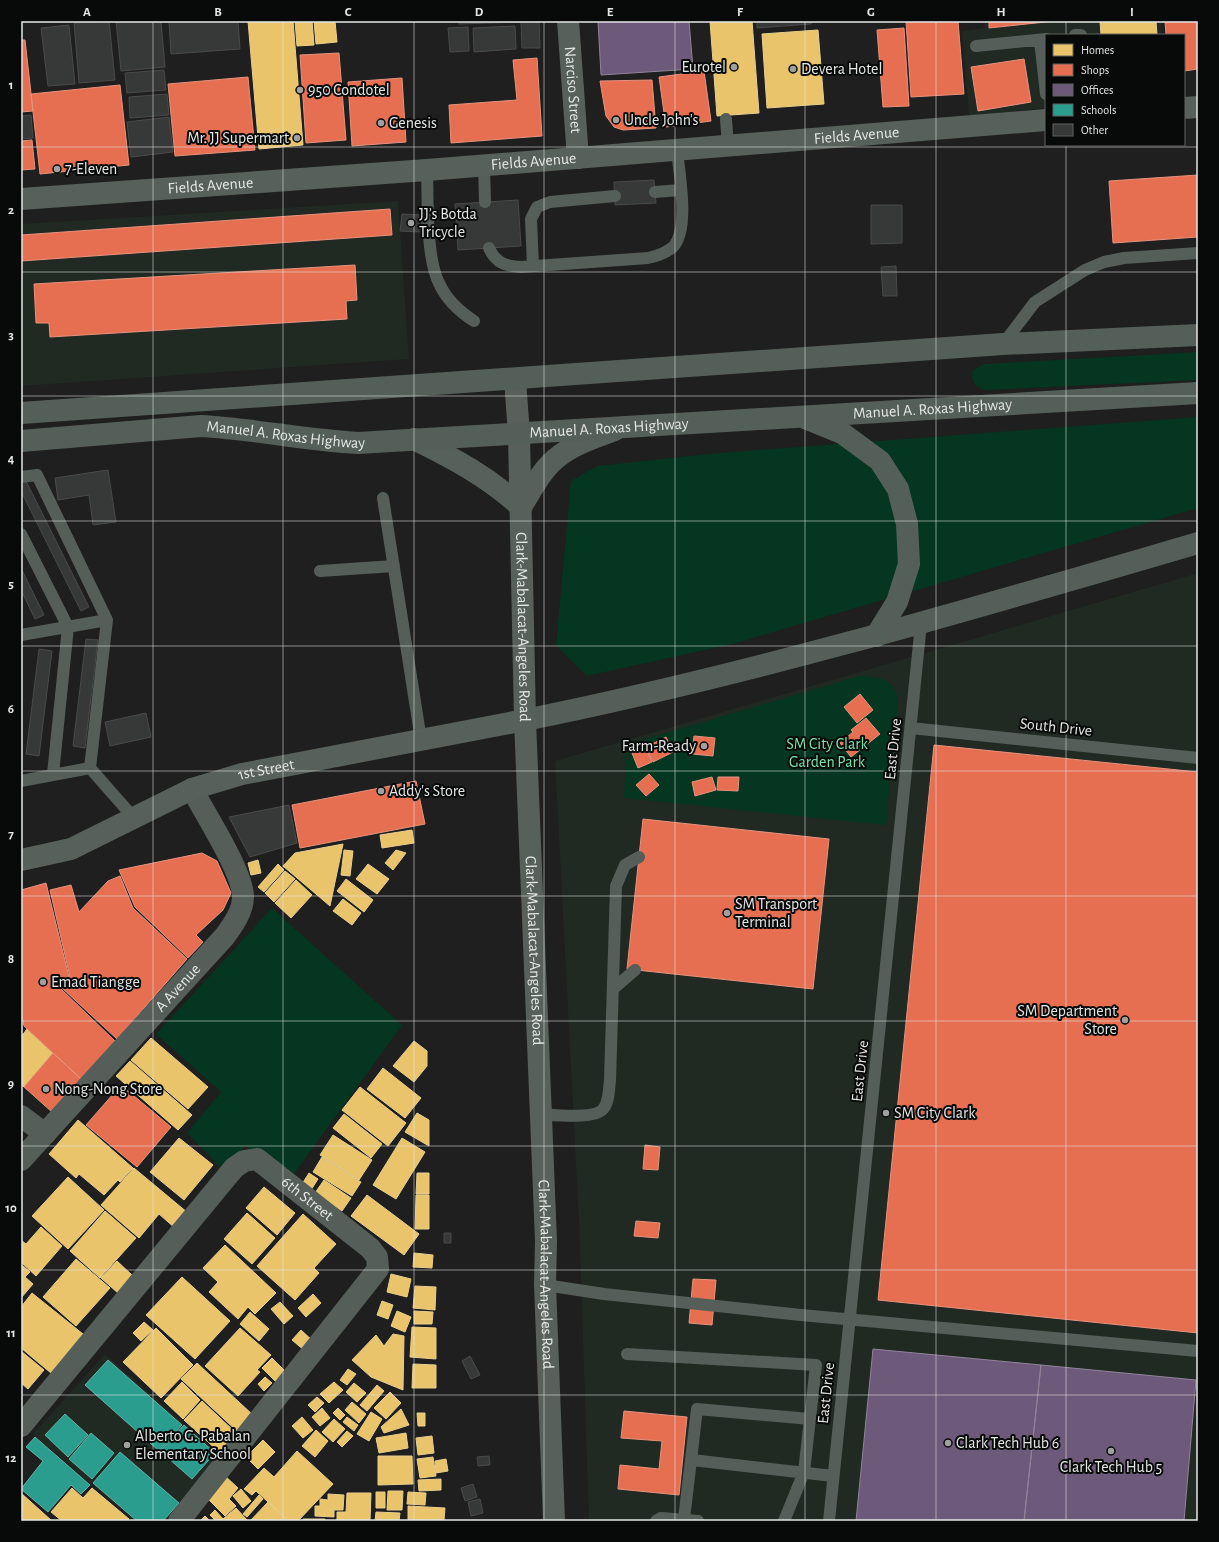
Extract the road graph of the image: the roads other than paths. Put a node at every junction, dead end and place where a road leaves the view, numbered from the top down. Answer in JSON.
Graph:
{"nodes":[{"id":1,"x":568,"y":21,"type":"edge"},
{"id":2,"x":1043,"y":40,"type":"edge"},
{"id":3,"x":976,"y":46,"type":"dead end"},
{"id":4,"x":1045,"y":76,"type":"edge"},
{"id":5,"x":1198,"y":107,"type":"edge"},
{"id":6,"x":1185,"y":108,"type":"edge"},
{"id":7,"x":726,"y":119,"type":"dead end"},
{"id":8,"x":1045,"y":120,"type":"edge"},
{"id":9,"x":728,"y":146,"type":"junction"},
{"id":10,"x":677,"y":150,"type":"junction"},
{"id":11,"x":578,"y":158,"type":"junction"},
{"id":12,"x":484,"y":165,"type":"junction"},
{"id":13,"x":427,"y":170,"type":"junction"},
{"id":14,"x":680,"y":190,"type":"junction"},
{"id":15,"x":655,"y":192,"type":"dead end"},
{"id":16,"x":614,"y":196,"type":"dead end"},
{"id":17,"x":21,"y":199,"type":"edge"},
{"id":18,"x":485,"y":202,"type":"dead end"},
{"id":19,"x":489,"y":248,"type":"dead end"},
{"id":20,"x":1198,"y":253,"type":"edge"},
{"id":21,"x":533,"y":266,"type":"junction"},
{"id":22,"x":474,"y":321,"type":"dead end"},
{"id":23,"x":1198,"y":335,"type":"edge"},
{"id":24,"x":1003,"y":344,"type":"junction"},
{"id":25,"x":515,"y":379,"type":"junction"},
{"id":26,"x":1198,"y":393,"type":"edge"},
{"id":27,"x":21,"y":413,"type":"edge"},
{"id":28,"x":800,"y":416,"type":"junction"},
{"id":29,"x":625,"y":426,"type":"junction"},
{"id":30,"x":519,"y":434,"type":"junction"},
{"id":31,"x":414,"y":439,"type":"junction"},
{"id":32,"x":21,"y":441,"type":"edge"},
{"id":33,"x":21,"y":477,"type":"edge"},
{"id":34,"x":383,"y":498,"type":"dead end"},
{"id":35,"x":521,"y":508,"type":"junction"},
{"id":36,"x":21,"y":534,"type":"edge"},
{"id":37,"x":1198,"y":543,"type":"edge"},
{"id":38,"x":394,"y":566,"type":"junction"},
{"id":39,"x":320,"y":571,"type":"dead end"},
{"id":40,"x":107,"y":620,"type":"junction"},
{"id":41,"x":920,"y":624,"type":"junction"},
{"id":42,"x":68,"y":627,"type":"junction"},
{"id":43,"x":21,"y":635,"type":"edge"},
{"id":44,"x":876,"y":636,"type":"junction"},
{"id":45,"x":525,"y":720,"type":"junction"},
{"id":46,"x":911,"y":728,"type":"junction"},
{"id":47,"x":421,"y":740,"type":"junction"},
{"id":48,"x":1198,"y":758,"type":"edge"},
{"id":49,"x":90,"y":768,"type":"junction"},
{"id":50,"x":53,"y":774,"type":"junction"},
{"id":51,"x":21,"y":782,"type":"edge"},
{"id":52,"x":192,"y":790,"type":"junction"},
{"id":53,"x":134,"y":818,"type":"junction"},
{"id":54,"x":639,"y":857,"type":"dead end"},
{"id":55,"x":21,"y":860,"type":"edge"},
{"id":56,"x":635,"y":970,"type":"dead end"},
{"id":57,"x":612,"y":989,"type":"junction"},
{"id":58,"x":540,"y":1114,"type":"junction"},
{"id":59,"x":21,"y":1116,"type":"edge"},
{"id":60,"x":45,"y":1134,"type":"junction"},
{"id":61,"x":21,"y":1160,"type":"edge"},
{"id":62,"x":545,"y":1285,"type":"junction"},
{"id":63,"x":850,"y":1319,"type":"junction"},
{"id":64,"x":1198,"y":1351,"type":"edge"},
{"id":65,"x":627,"y":1354,"type":"dead end"},
{"id":66,"x":810,"y":1419,"type":"junction"},
{"id":67,"x":21,"y":1426,"type":"edge"},
{"id":68,"x":692,"y":1460,"type":"junction"},
{"id":69,"x":804,"y":1472,"type":"junction"},
{"id":70,"x":833,"y":1476,"type":"junction"},
{"id":71,"x":684,"y":1519,"type":"junction"},
{"id":72,"x":179,"y":1521,"type":"edge"},
{"id":73,"x":554,"y":1521,"type":"edge"},
{"id":74,"x":656,"y":1521,"type":"edge"},
{"id":75,"x":698,"y":1521,"type":"edge"},
{"id":76,"x":784,"y":1521,"type":"edge"},
{"id":77,"x":829,"y":1521,"type":"edge"}],
"edges":[{"from":1,"to":11,"type":"main road","name":"Narciso Street"},
{"from":2,"to":3,"type":"lane"},
{"from":2,"to":4,"type":"lane"},
{"from":5,"to":6,"type":"main road"},
{"from":7,"to":9,"type":"lane"},
{"from":8,"to":9,"type":"main road","name":"Fields Avenue"},
{"from":9,"to":10,"type":"main road","name":"Fields Avenue"},
{"from":10,"to":11,"type":"main road","name":"Fields Avenue"},
{"from":10,"to":14,"type":"lane"},
{"from":11,"to":12,"type":"main road","name":"Fields Avenue"},
{"from":12,"to":13,"type":"main road","name":"Fields Avenue"},
{"from":12,"to":18,"type":"lane"},
{"from":13,"to":17,"type":"main road","name":"Fields Avenue"},
{"from":13,"to":22,"type":"lane"},
{"from":14,"to":15,"type":"lane"},
{"from":14,"to":21,"type":"lane"},
{"from":16,"to":21,"type":"lane"},
{"from":19,"to":21,"type":"lane"},
{"from":20,"to":24,"type":"lane"},
{"from":23,"to":24,"type":"main road","name":"Manuel A. Roxas Highway"},
{"from":24,"to":25,"type":"main road","name":"Manuel A. Roxas Highway"},
{"from":25,"to":27,"type":"main road","name":"Manuel A. Roxas Highway"},
{"from":25,"to":30,"type":"main road","name":"Clark-Mabalacat-Angeles Road"},
{"from":26,"to":28,"type":"main road","name":"Manuel A. Roxas Highway"},
{"from":28,"to":29,"type":"main road","name":"Manuel A. Roxas Highway"},
{"from":28,"to":44,"type":"main road"},
{"from":29,"to":30,"type":"main road","name":"Manuel A. Roxas Highway"},
{"from":29,"to":35,"type":"main road"},
{"from":30,"to":31,"type":"main road","name":"Manuel A. Roxas Highway"},
{"from":30,"to":35,"type":"main road","name":"Clark-Mabalacat-Angeles Road"},
{"from":31,"to":32,"type":"main road","name":"Manuel A. Roxas Highway"},
{"from":31,"to":35,"type":"main road"},
{"from":33,"to":40,"type":"lane"},
{"from":34,"to":38,"type":"lane"},
{"from":35,"to":45,"type":"main road","name":"Clark-Mabalacat-Angeles Road"},
{"from":36,"to":42,"type":"lane"},
{"from":37,"to":41,"type":"street"},
{"from":38,"to":39,"type":"lane"},
{"from":38,"to":47,"type":"lane"},
{"from":40,"to":42,"type":"lane"},
{"from":40,"to":49,"type":"lane"},
{"from":41,"to":44,"type":"street"},
{"from":41,"to":46,"type":"lane","name":"East Drive"},
{"from":42,"to":43,"type":"lane"},
{"from":42,"to":50,"type":"lane"},
{"from":44,"to":45,"type":"street"},
{"from":45,"to":47,"type":"main road","name":"1st Street"},
{"from":45,"to":58,"type":"main road","name":"Clark-Mabalacat-Angeles Road"},
{"from":46,"to":48,"type":"lane","name":"South Drive"},
{"from":46,"to":63,"type":"lane","name":"East Drive"},
{"from":47,"to":52,"type":"main road","name":"1st Street"},
{"from":49,"to":50,"type":"lane"},
{"from":49,"to":53,"type":"lane"},
{"from":50,"to":51,"type":"lane"},
{"from":52,"to":53,"type":"main road","name":"1st Street"},
{"from":52,"to":60,"type":"street","name":"A Avenue"},
{"from":53,"to":55,"type":"main road","name":"1st Street"},
{"from":54,"to":57,"type":"lane"},
{"from":56,"to":57,"type":"lane"},
{"from":57,"to":58,"type":"lane"},
{"from":58,"to":62,"type":"main road","name":"Clark-Mabalacat-Angeles Road"},
{"from":59,"to":60,"type":"street"},
{"from":60,"to":61,"type":"street","name":"A Avenue"},
{"from":62,"to":63,"type":"lane"},
{"from":62,"to":73,"type":"main road","name":"Clark-Mabalacat-Angeles Road"},
{"from":63,"to":64,"type":"lane"},
{"from":63,"to":70,"type":"lane","name":"East Drive"},
{"from":65,"to":66,"type":"lane"},
{"from":66,"to":68,"type":"lane"},
{"from":66,"to":69,"type":"lane"},
{"from":67,"to":72,"type":"street","name":"6th Street"},
{"from":68,"to":69,"type":"lane"},
{"from":68,"to":71,"type":"lane"},
{"from":69,"to":70,"type":"lane"},
{"from":69,"to":76,"type":"lane"},
{"from":70,"to":77,"type":"lane","name":"East Drive"},
{"from":71,"to":74,"type":"lane"},
{"from":71,"to":75,"type":"lane"}]}
